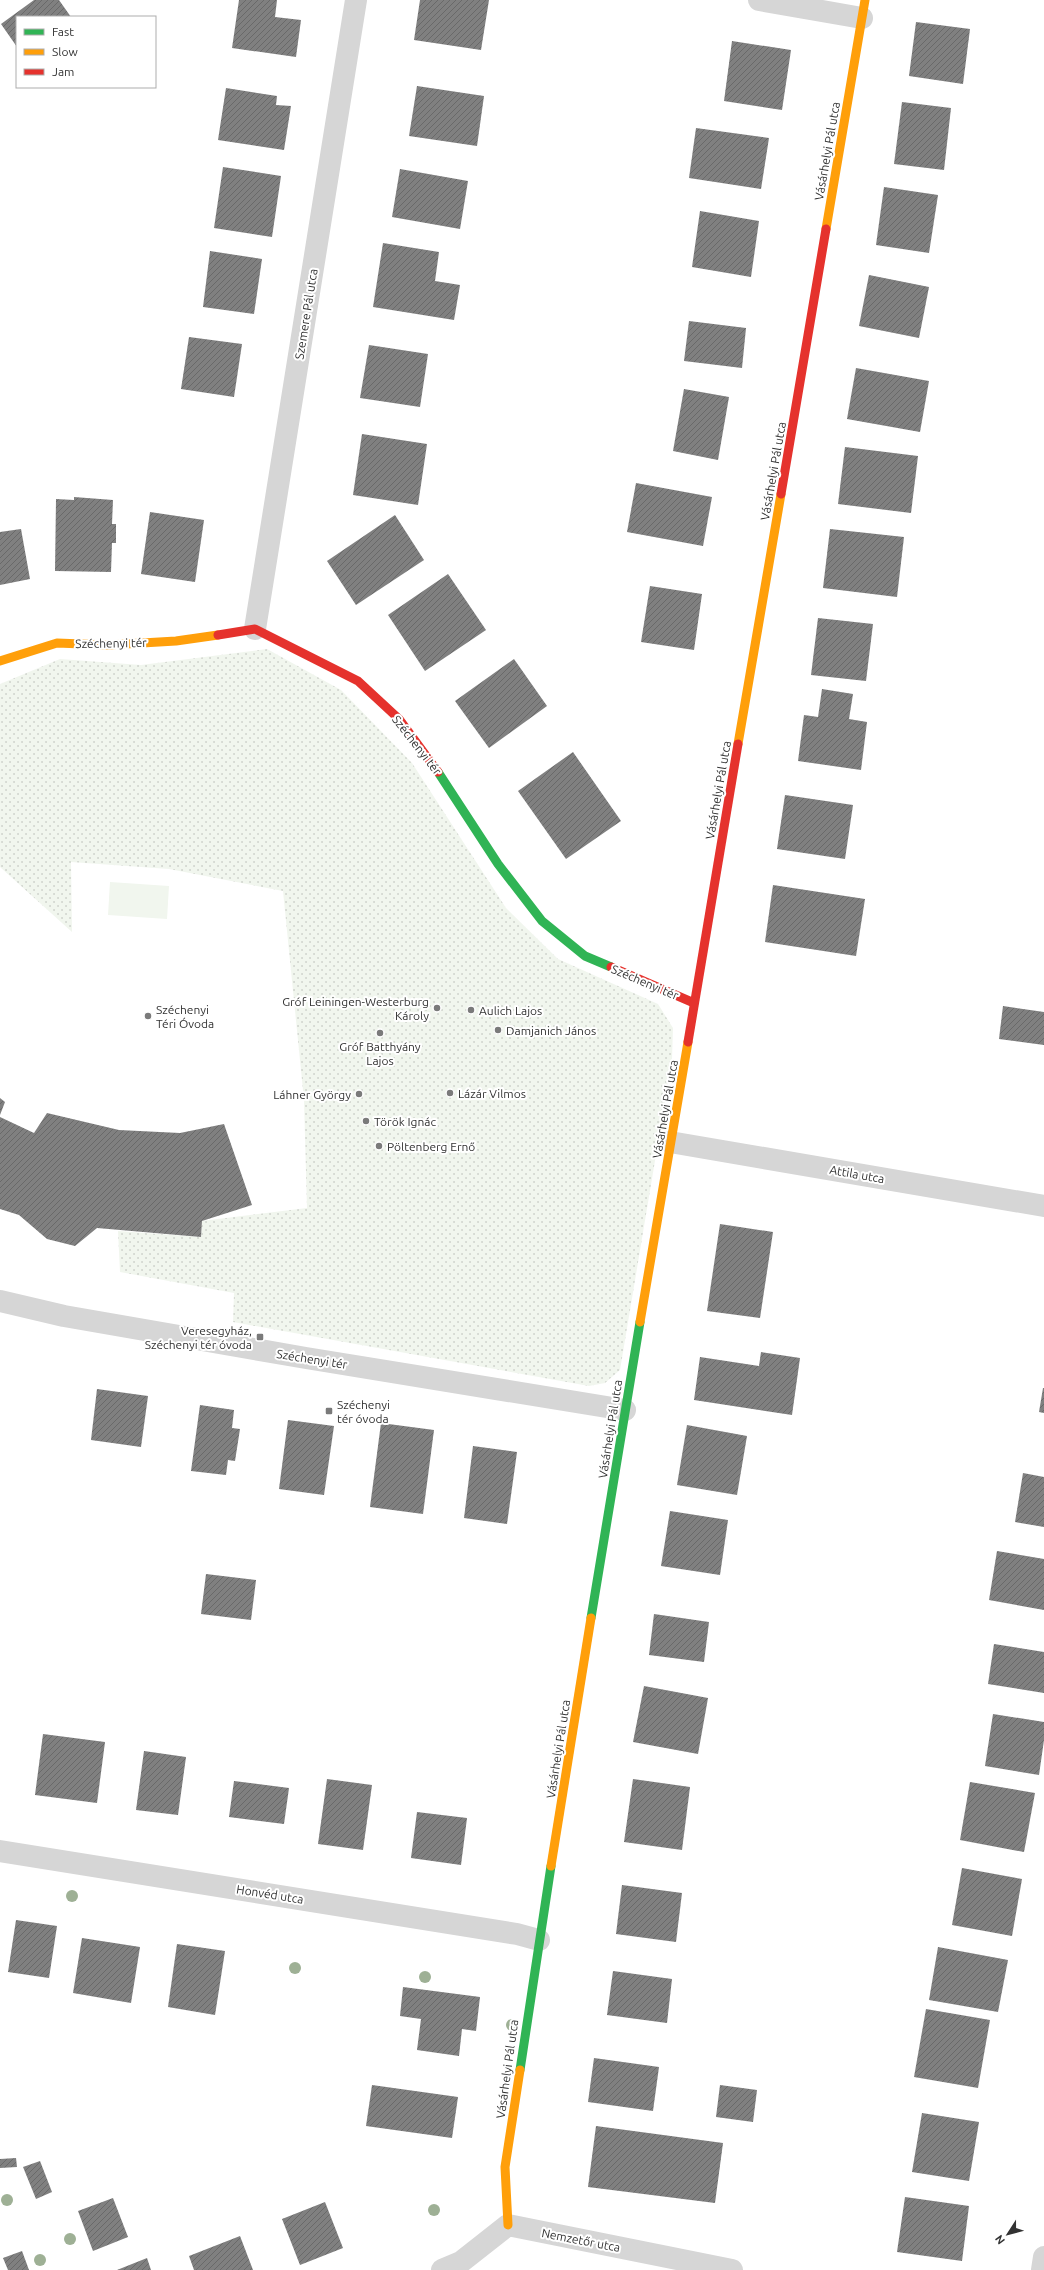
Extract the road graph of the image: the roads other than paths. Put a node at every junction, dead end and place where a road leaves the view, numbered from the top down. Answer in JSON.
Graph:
{"nodes":[{"id":1,"x":356,"y":0,"type":"edge"},
{"id":2,"x":759,"y":0,"type":"edge"},
{"id":3,"x":864,"y":9,"type":"edge"},
{"id":4,"x":255,"y":629,"type":"junction"},
{"id":5,"x":0,"y":661,"type":"edge"},
{"id":6,"x":694,"y":1003,"type":"junction"},
{"id":7,"x":670,"y":1142,"type":"junction"},
{"id":8,"x":1044,"y":1206,"type":"edge"},
{"id":9,"x":0,"y":1301,"type":"edge"},
{"id":10,"x":626,"y":1410,"type":"junction"},
{"id":11,"x":0,"y":1851,"type":"edge"},
{"id":12,"x":539,"y":1940,"type":"junction"},
{"id":13,"x":508,"y":2225,"type":"junction"},
{"id":14,"x":1044,"y":2257,"type":"edge"},
{"id":15,"x":442,"y":2270,"type":"edge"},
{"id":16,"x":732,"y":2270,"type":"edge"},
{"id":17,"x":1042,"y":2270,"type":"edge"}],
"edges":[{"from":1,"to":4,"type":"street","name":"Szemere Pál utca"},
{"from":2,"to":3,"type":"street"},
{"from":3,"to":6,"type":"street","name":"Vásárhelyi Pál utca"},
{"from":4,"to":5,"type":"street","name":"Széchenyi tér"},
{"from":4,"to":6,"type":"street","name":"Széchenyi tér"},
{"from":6,"to":7,"type":"street","name":"Vásárhelyi Pál utca"},
{"from":7,"to":8,"type":"street","name":"Attila utca"},
{"from":7,"to":10,"type":"street","name":"Vásárhelyi Pál utca"},
{"from":9,"to":10,"type":"street","name":"Széchenyi tér"},
{"from":10,"to":12,"type":"street","name":"Vásárhelyi Pál utca"},
{"from":11,"to":12,"type":"street","name":"Honvéd utca"},
{"from":12,"to":13,"type":"street","name":"Vásárhelyi Pál utca"},
{"from":13,"to":15,"type":"street"},
{"from":13,"to":16,"type":"street","name":"Nemzetőr utca"},
{"from":14,"to":17,"type":"street"}]}
